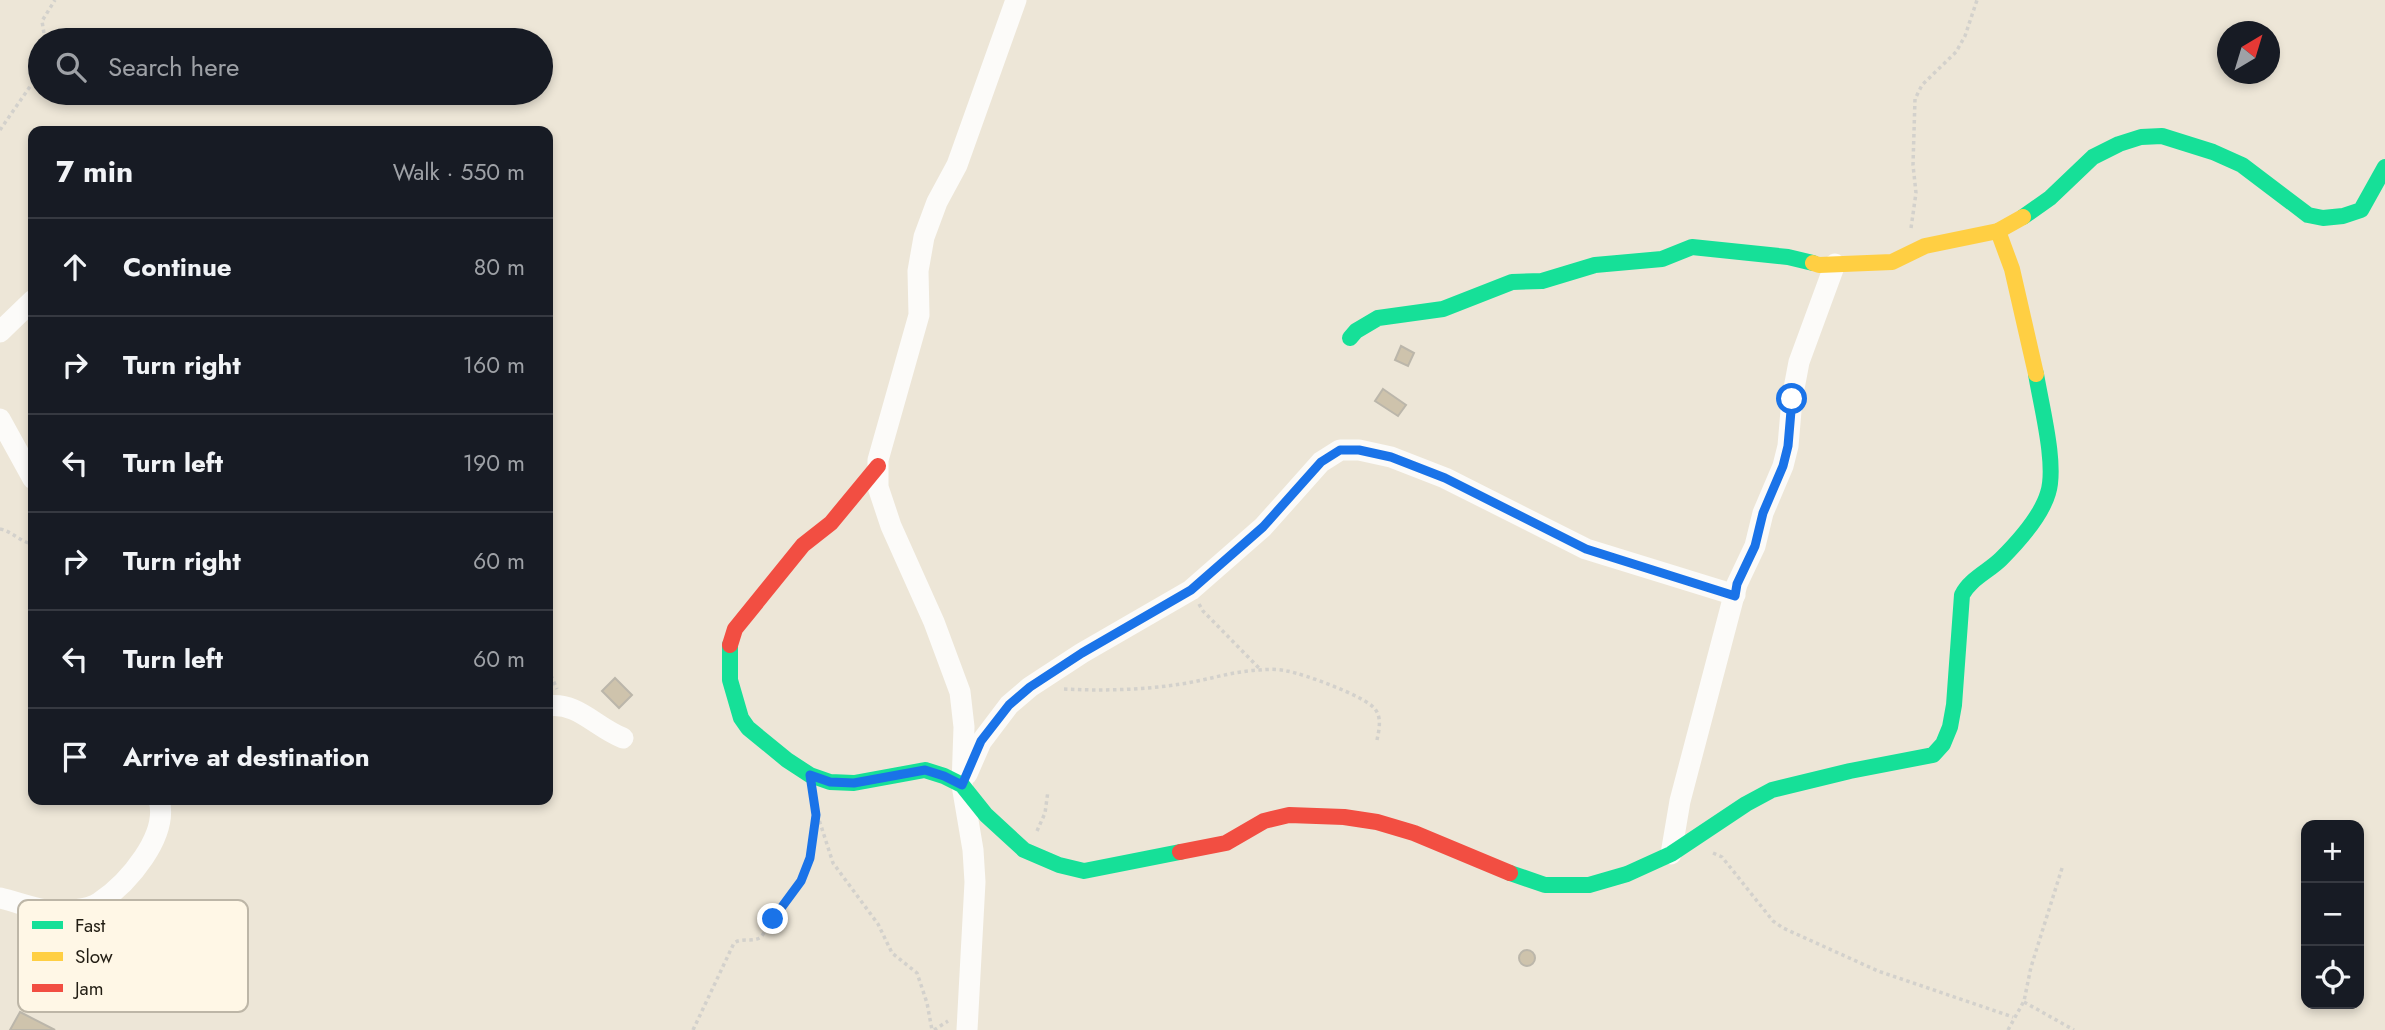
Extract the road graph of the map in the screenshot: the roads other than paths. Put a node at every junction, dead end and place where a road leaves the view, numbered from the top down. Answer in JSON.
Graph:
{"nodes":[{"id":1,"x":1016,"y":0,"type":"edge"},
{"id":2,"x":2385,"y":167,"type":"edge"},
{"id":3,"x":1998,"y":231,"type":"junction"},
{"id":4,"x":1835,"y":264,"type":"junction"},
{"id":5,"x":28,"y":305,"type":"edge"},
{"id":6,"x":0,"y":332,"type":"edge"},
{"id":7,"x":1350,"y":338,"type":"dead end"},
{"id":8,"x":0,"y":419,"type":"edge"},
{"id":9,"x":878,"y":466,"type":"junction"},
{"id":10,"x":28,"y":471,"type":"edge"},
{"id":11,"x":1735,"y":596,"type":"junction"},
{"id":12,"x":553,"y":705,"type":"edge"},
{"id":13,"x":623,"y":738,"type":"dead end"},
{"id":14,"x":962,"y":785,"type":"junction"},
{"id":15,"x":164,"y":805,"type":"edge"},
{"id":16,"x":1671,"y":854,"type":"junction"},
{"id":17,"x":0,"y":898,"type":"edge"},
{"id":18,"x":102,"y":900,"type":"edge"},
{"id":19,"x":18,"y":903,"type":"edge"},
{"id":20,"x":967,"y":1030,"type":"edge"}],
"edges":[{"from":1,"to":9,"type":"street"},
{"from":2,"to":3,"type":"street"},
{"from":3,"to":4,"type":"street"},
{"from":3,"to":16,"type":"street"},
{"from":4,"to":7,"type":"street"},
{"from":4,"to":11,"type":"street"},
{"from":5,"to":6,"type":"street"},
{"from":8,"to":10,"type":"street"},
{"from":9,"to":14,"type":"street"},
{"from":9,"to":14,"type":"street"},
{"from":11,"to":14,"type":"street"},
{"from":11,"to":16,"type":"street"},
{"from":12,"to":13,"type":"street"},
{"from":14,"to":16,"type":"street"},
{"from":14,"to":20,"type":"street"},
{"from":15,"to":18,"type":"street"},
{"from":17,"to":19,"type":"street"}]}
